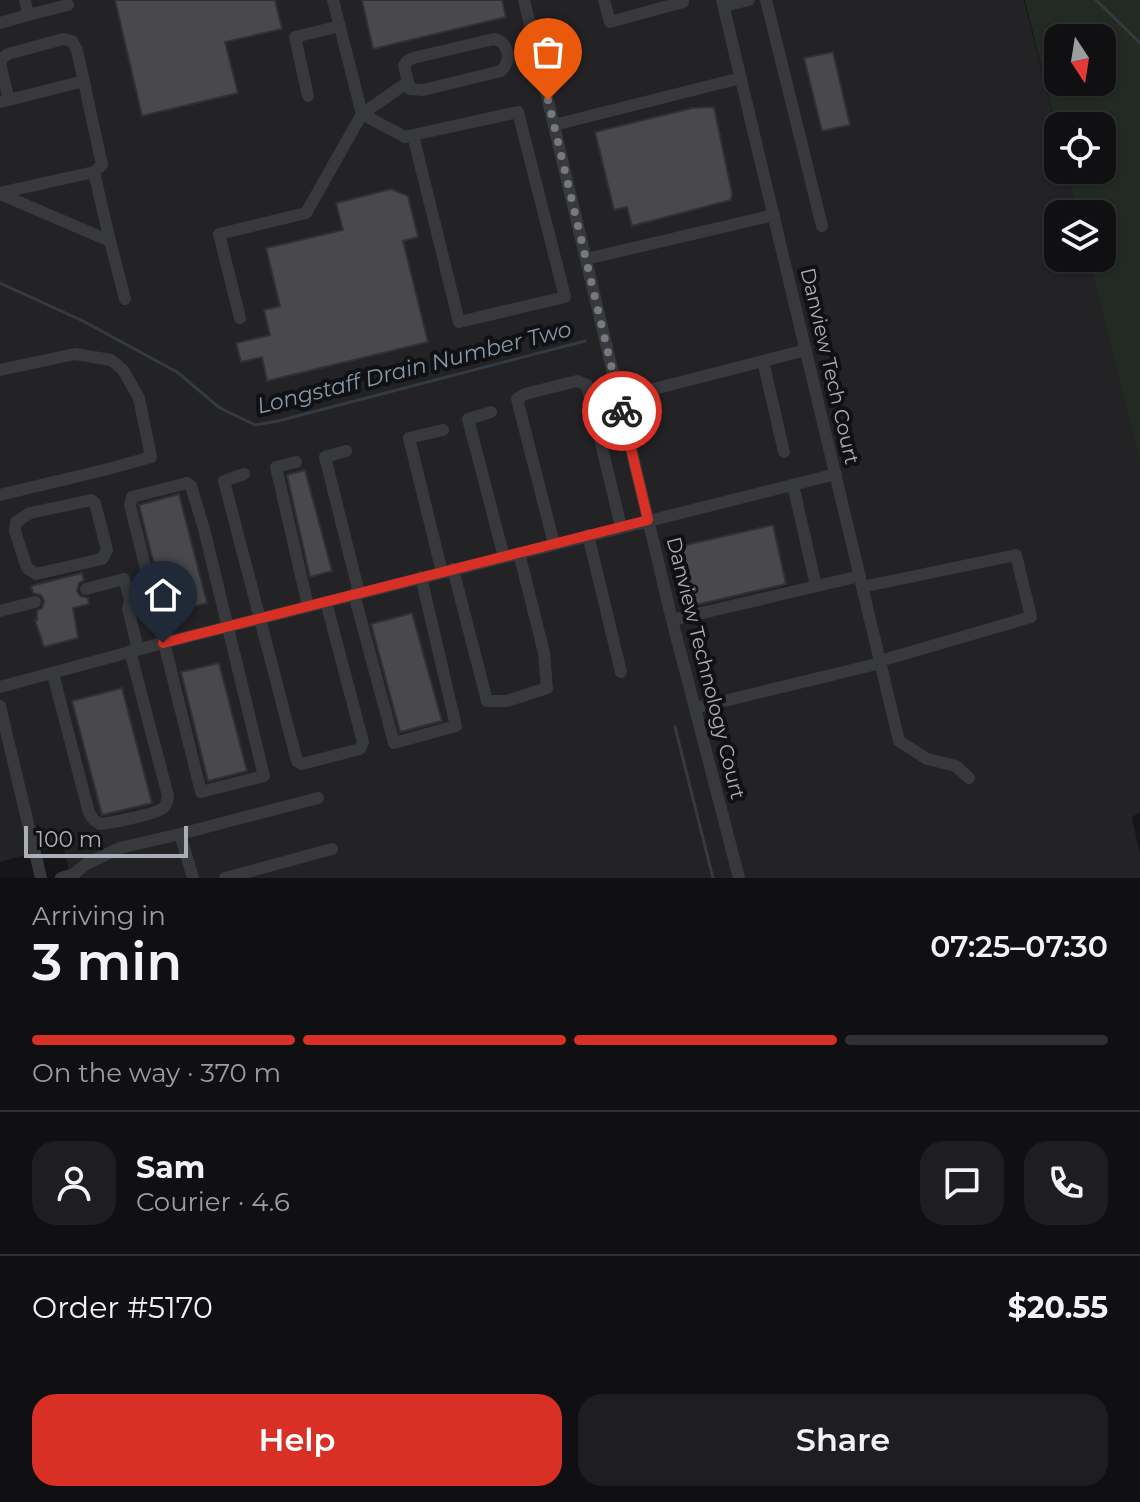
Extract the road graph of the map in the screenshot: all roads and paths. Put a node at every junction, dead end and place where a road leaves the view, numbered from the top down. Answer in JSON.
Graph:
{"nodes":[{"id":1,"x":25,"y":0,"type":"edge"},
{"id":2,"x":333,"y":0,"type":"edge"},
{"id":3,"x":524,"y":0,"type":"edge"},
{"id":4,"x":604,"y":0,"type":"edge"},
{"id":5,"x":682,"y":0,"type":"edge"},
{"id":6,"x":749,"y":0,"type":"edge"},
{"id":7,"x":766,"y":0,"type":"edge"},
{"id":8,"x":723,"y":3,"type":"edge"},
{"id":9,"x":68,"y":5,"type":"dead end"},
{"id":10,"x":28,"y":15,"type":"junction"},
{"id":11,"x":0,"y":23,"type":"edge"},
{"id":12,"x":340,"y":26,"type":"junction"},
{"id":13,"x":741,"y":78,"type":"junction"},
{"id":14,"x":84,"y":81,"type":"junction"},
{"id":15,"x":408,"y":82,"type":"junction"},
{"id":16,"x":308,"y":96,"type":"dead end"},
{"id":17,"x":4,"y":101,"type":"edge"},
{"id":18,"x":362,"y":114,"type":"junction"},
{"id":19,"x":554,"y":125,"type":"junction"},
{"id":20,"x":413,"y":135,"type":"junction"},
{"id":21,"x":94,"y":172,"type":"junction"},
{"id":22,"x":0,"y":193,"type":"edge"},
{"id":23,"x":774,"y":215,"type":"junction"},
{"id":24,"x":822,"y":226,"type":"dead end"},
{"id":25,"x":110,"y":241,"type":"junction"},
{"id":26,"x":586,"y":259,"type":"junction"},
{"id":27,"x":125,"y":299,"type":"dead end"},
{"id":28,"x":240,"y":318,"type":"dead end"},
{"id":29,"x":806,"y":350,"type":"junction"},
{"id":30,"x":763,"y":361,"type":"junction"},
{"id":31,"x":0,"y":370,"type":"edge"},
{"id":32,"x":619,"y":398,"type":"junction"},
{"id":33,"x":491,"y":412,"type":"dead end"},
{"id":34,"x":443,"y":430,"type":"dead end"},
{"id":35,"x":346,"y":451,"type":"dead end"},
{"id":36,"x":784,"y":452,"type":"dead end"},
{"id":37,"x":296,"y":462,"type":"dead end"},
{"id":38,"x":244,"y":474,"type":"dead end"},
{"id":39,"x":836,"y":474,"type":"junction"},
{"id":40,"x":793,"y":485,"type":"junction"},
{"id":41,"x":0,"y":494,"type":"edge"},
{"id":42,"x":648,"y":520,"type":"junction"},
{"id":43,"x":621,"y":527,"type":"junction"},
{"id":44,"x":15,"y":531,"type":"junction"},
{"id":45,"x":0,"y":532,"type":"edge"},
{"id":46,"x":588,"y":535,"type":"junction"},
{"id":47,"x":554,"y":544,"type":"junction"},
{"id":48,"x":519,"y":553,"type":"junction"},
{"id":49,"x":504,"y":557,"type":"junction"},
{"id":50,"x":447,"y":571,"type":"junction"},
{"id":51,"x":421,"y":577,"type":"junction"},
{"id":52,"x":861,"y":582,"type":"junction"},
{"id":53,"x":816,"y":586,"type":"junction"},
{"id":54,"x":86,"y":589,"type":"dead end"},
{"id":55,"x":357,"y":594,"type":"junction"},
{"id":56,"x":35,"y":602,"type":"dead end"},
{"id":57,"x":326,"y":602,"type":"junction"},
{"id":58,"x":308,"y":606,"type":"junction"},
{"id":59,"x":0,"y":611,"type":"edge"},
{"id":60,"x":260,"y":618,"type":"junction"},
{"id":61,"x":672,"y":620,"type":"junction"},
{"id":62,"x":227,"y":626,"type":"junction"},
{"id":63,"x":163,"y":643,"type":"junction"},
{"id":64,"x":134,"y":650,"type":"junction"},
{"id":65,"x":880,"y":662,"type":"junction"},
{"id":66,"x":621,"y":672,"type":"dead end"},
{"id":67,"x":53,"y":674,"type":"junction"},
{"id":68,"x":0,"y":687,"type":"edge"},
{"id":69,"x":0,"y":706,"type":"edge"},
{"id":70,"x":695,"y":708,"type":"junction"},
{"id":71,"x":969,"y":778,"type":"dead end"},
{"id":72,"x":318,"y":798,"type":"dead end"},
{"id":73,"x":180,"y":834,"type":"junction"},
{"id":74,"x":332,"y":849,"type":"dead end"},
{"id":75,"x":41,"y":878,"type":"edge"},
{"id":76,"x":61,"y":878,"type":"edge"},
{"id":77,"x":193,"y":878,"type":"edge"},
{"id":78,"x":225,"y":878,"type":"edge"},
{"id":79,"x":739,"y":878,"type":"edge"}],
"edges":[{"from":1,"to":10,"type":"street"},
{"from":2,"to":12,"type":"street"},
{"from":3,"to":19,"type":"street","name":"Danview Technology Court"},
{"from":4,"to":5,"type":"street"},
{"from":6,"to":8,"type":"street"},
{"from":7,"to":24,"type":"street"},
{"from":8,"to":13,"type":"street","name":"Danview Tech Court"},
{"from":9,"to":10,"type":"street"},
{"from":10,"to":11,"type":"street"},
{"from":12,"to":16,"type":"street"},
{"from":12,"to":18,"type":"street"},
{"from":13,"to":19,"type":"street"},
{"from":13,"to":23,"type":"street","name":"Danview Tech Court"},
{"from":14,"to":17,"type":"street"},
{"from":14,"to":17,"type":"street"},
{"from":14,"to":21,"type":"street"},
{"from":15,"to":15,"type":"street"},
{"from":15,"to":18,"type":"street"},
{"from":18,"to":20,"type":"street"},
{"from":18,"to":28,"type":"street"},
{"from":19,"to":26,"type":"street","name":"Danview Technology Court"},
{"from":20,"to":20,"type":"street"},
{"from":21,"to":22,"type":"street"},
{"from":21,"to":25,"type":"street"},
{"from":22,"to":25,"type":"street"},
{"from":23,"to":26,"type":"street"},
{"from":23,"to":29,"type":"street","name":"Danview Tech Court"},
{"from":25,"to":27,"type":"street"},
{"from":26,"to":32,"type":"street","name":"Danview Technology Court"},
{"from":29,"to":30,"type":"street"},
{"from":29,"to":39,"type":"street","name":"Danview Tech Court"},
{"from":30,"to":32,"type":"street"},
{"from":30,"to":36,"type":"street"},
{"from":31,"to":41,"type":"street"},
{"from":32,"to":42,"type":"street","name":"Danview Technology Court"},
{"from":33,"to":49,"type":"street"},
{"from":34,"to":50,"type":"street"},
{"from":35,"to":55,"type":"street"},
{"from":37,"to":58,"type":"street"},
{"from":38,"to":60,"type":"street"},
{"from":39,"to":40,"type":"street"},
{"from":39,"to":52,"type":"street","name":"Danview Tech Court"},
{"from":40,"to":42,"type":"street"},
{"from":40,"to":53,"type":"street"},
{"from":42,"to":43,"type":"street"},
{"from":42,"to":61,"type":"street","name":"Danview Technology Court"},
{"from":43,"to":46,"type":"street"},
{"from":43,"to":47,"type":"street"},
{"from":44,"to":44,"type":"street"},
{"from":44,"to":45,"type":"street"},
{"from":46,"to":47,"type":"street"},
{"from":46,"to":66,"type":"street"},
{"from":47,"to":48,"type":"street"},
{"from":48,"to":49,"type":"street"},
{"from":48,"to":50,"type":"street"},
{"from":49,"to":50,"type":"street"},
{"from":50,"to":51,"type":"street"},
{"from":51,"to":55,"type":"street"},
{"from":51,"to":55,"type":"street"},
{"from":52,"to":53,"type":"street"},
{"from":52,"to":65,"type":"street","name":"Danview Tech Court"},
{"from":52,"to":65,"type":"street"},
{"from":53,"to":61,"type":"street"},
{"from":54,"to":64,"type":"street"},
{"from":55,"to":57,"type":"street"},
{"from":56,"to":59,"type":"street"},
{"from":57,"to":58,"type":"street"},
{"from":57,"to":60,"type":"street"},
{"from":58,"to":60,"type":"street"},
{"from":60,"to":62,"type":"street"},
{"from":61,"to":70,"type":"street","name":"Danview Technology Court"},
{"from":62,"to":63,"type":"street"},
{"from":62,"to":63,"type":"street"},
{"from":62,"to":63,"type":"street"},
{"from":63,"to":64,"type":"street"},
{"from":64,"to":67,"type":"street"},
{"from":64,"to":67,"type":"street"},
{"from":65,"to":70,"type":"street"},
{"from":65,"to":71,"type":"street","name":"Danview Tech Court"},
{"from":67,"to":68,"type":"street"},
{"from":69,"to":75,"type":"street"},
{"from":70,"to":79,"type":"street","name":"Danview Technology Court"},
{"from":72,"to":73,"type":"street"},
{"from":73,"to":76,"type":"street"},
{"from":73,"to":77,"type":"street"},
{"from":74,"to":78,"type":"street"}]}
